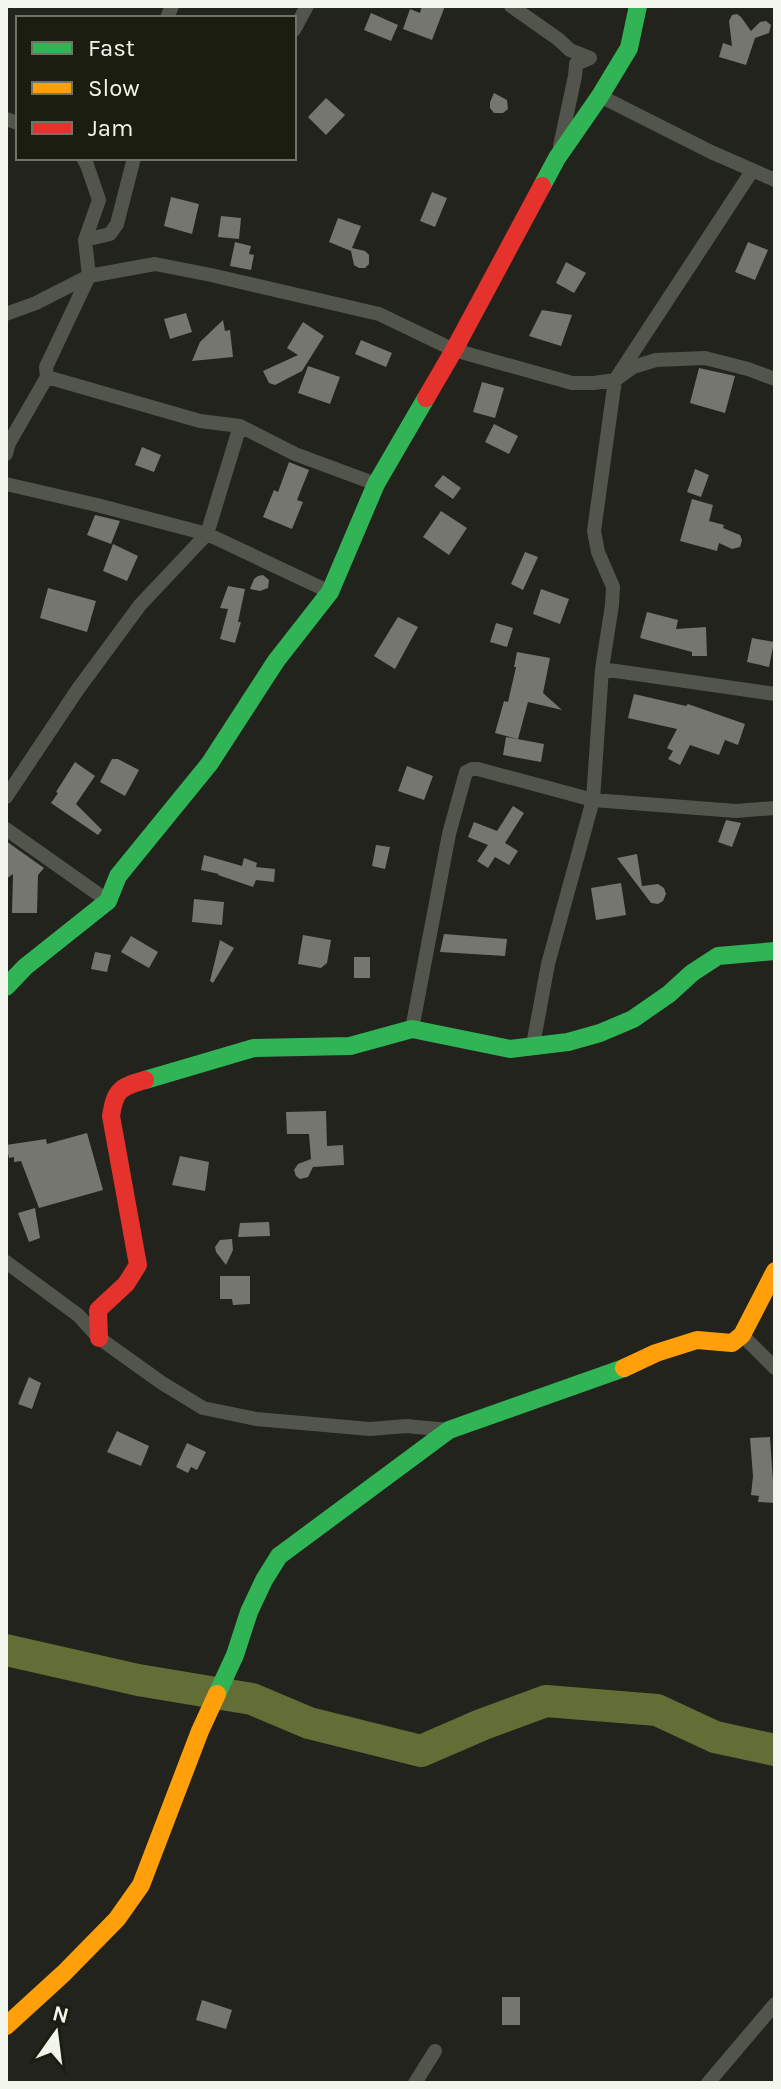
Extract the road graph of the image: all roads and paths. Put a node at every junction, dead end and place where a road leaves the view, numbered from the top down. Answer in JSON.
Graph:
{"nodes":[{"id":1,"x":307,"y":6,"type":"edge"},
{"id":2,"x":511,"y":6,"type":"edge"},
{"id":3,"x":638,"y":6,"type":"edge"},
{"id":4,"x":296,"y":26,"type":"edge"},
{"id":5,"x":600,"y":96,"type":"junction"},
{"id":6,"x":557,"y":158,"type":"junction"},
{"id":7,"x":84,"y":160,"type":"edge"},
{"id":8,"x":133,"y":160,"type":"edge"},
{"id":9,"x":752,"y":171,"type":"junction"},
{"id":10,"x":775,"y":180,"type":"edge"},
{"id":11,"x":85,"y":240,"type":"junction"},
{"id":12,"x":89,"y":276,"type":"junction"},
{"id":13,"x":6,"y":314,"type":"edge"},
{"id":14,"x":454,"y":350,"type":"junction"},
{"id":15,"x":47,"y":377,"type":"junction"},
{"id":16,"x":775,"y":379,"type":"edge"},
{"id":17,"x":615,"y":380,"type":"junction"},
{"id":18,"x":240,"y":426,"type":"junction"},
{"id":19,"x":6,"y":454,"type":"edge"},
{"id":20,"x":6,"y":484,"type":"edge"},
{"id":21,"x":376,"y":484,"type":"junction"},
{"id":22,"x":207,"y":534,"type":"junction"},
{"id":23,"x":330,"y":592,"type":"junction"},
{"id":24,"x":602,"y":669,"type":"junction"},
{"id":25,"x":775,"y":694,"type":"edge"},
{"id":26,"x":6,"y":797,"type":"edge"},
{"id":27,"x":593,"y":800,"type":"junction"},
{"id":28,"x":775,"y":808,"type":"edge"},
{"id":29,"x":6,"y":829,"type":"edge"},
{"id":30,"x":108,"y":901,"type":"junction"},
{"id":31,"x":775,"y":951,"type":"edge"},
{"id":32,"x":6,"y":987,"type":"edge"},
{"id":33,"x":412,"y":1029,"type":"junction"},
{"id":34,"x":533,"y":1045,"type":"junction"},
{"id":35,"x":6,"y":1262,"type":"edge"},
{"id":36,"x":775,"y":1271,"type":"edge"},
{"id":37,"x":742,"y":1335,"type":"junction"},
{"id":38,"x":99,"y":1338,"type":"junction"},
{"id":39,"x":775,"y":1368,"type":"edge"},
{"id":40,"x":449,"y":1430,"type":"junction"},
{"id":41,"x":775,"y":2004,"type":"edge"},
{"id":42,"x":6,"y":2026,"type":"edge"},
{"id":43,"x":435,"y":2051,"type":"dead end"},
{"id":44,"x":415,"y":2083,"type":"edge"},
{"id":45,"x":708,"y":2083,"type":"edge"}],
"edges":[{"from":1,"to":4,"type":"street"},
{"from":2,"to":6,"type":"street"},
{"from":3,"to":5,"type":"street"},
{"from":5,"to":6,"type":"street"},
{"from":5,"to":9,"type":"street"},
{"from":6,"to":14,"type":"street"},
{"from":7,"to":11,"type":"street"},
{"from":8,"to":11,"type":"street"},
{"from":9,"to":10,"type":"street"},
{"from":9,"to":17,"type":"street"},
{"from":11,"to":12,"type":"street"},
{"from":12,"to":13,"type":"street"},
{"from":12,"to":14,"type":"street"},
{"from":12,"to":15,"type":"street"},
{"from":14,"to":17,"type":"street"},
{"from":14,"to":21,"type":"street"},
{"from":15,"to":18,"type":"street"},
{"from":15,"to":19,"type":"street"},
{"from":16,"to":17,"type":"street"},
{"from":17,"to":24,"type":"street"},
{"from":18,"to":21,"type":"street"},
{"from":18,"to":22,"type":"street"},
{"from":20,"to":22,"type":"street"},
{"from":21,"to":23,"type":"street"},
{"from":22,"to":23,"type":"street"},
{"from":22,"to":26,"type":"street"},
{"from":23,"to":30,"type":"street"},
{"from":24,"to":25,"type":"street"},
{"from":24,"to":27,"type":"street"},
{"from":27,"to":28,"type":"street"},
{"from":27,"to":33,"type":"street"},
{"from":27,"to":34,"type":"street"},
{"from":29,"to":30,"type":"street"},
{"from":30,"to":32,"type":"street"},
{"from":31,"to":34,"type":"street"},
{"from":33,"to":34,"type":"street"},
{"from":33,"to":38,"type":"street"},
{"from":35,"to":38,"type":"street"},
{"from":36,"to":37,"type":"street"},
{"from":37,"to":39,"type":"street"},
{"from":37,"to":40,"type":"street"},
{"from":38,"to":40,"type":"street"},
{"from":40,"to":42,"type":"street"},
{"from":41,"to":45,"type":"street"},
{"from":43,"to":44,"type":"street"}]}
